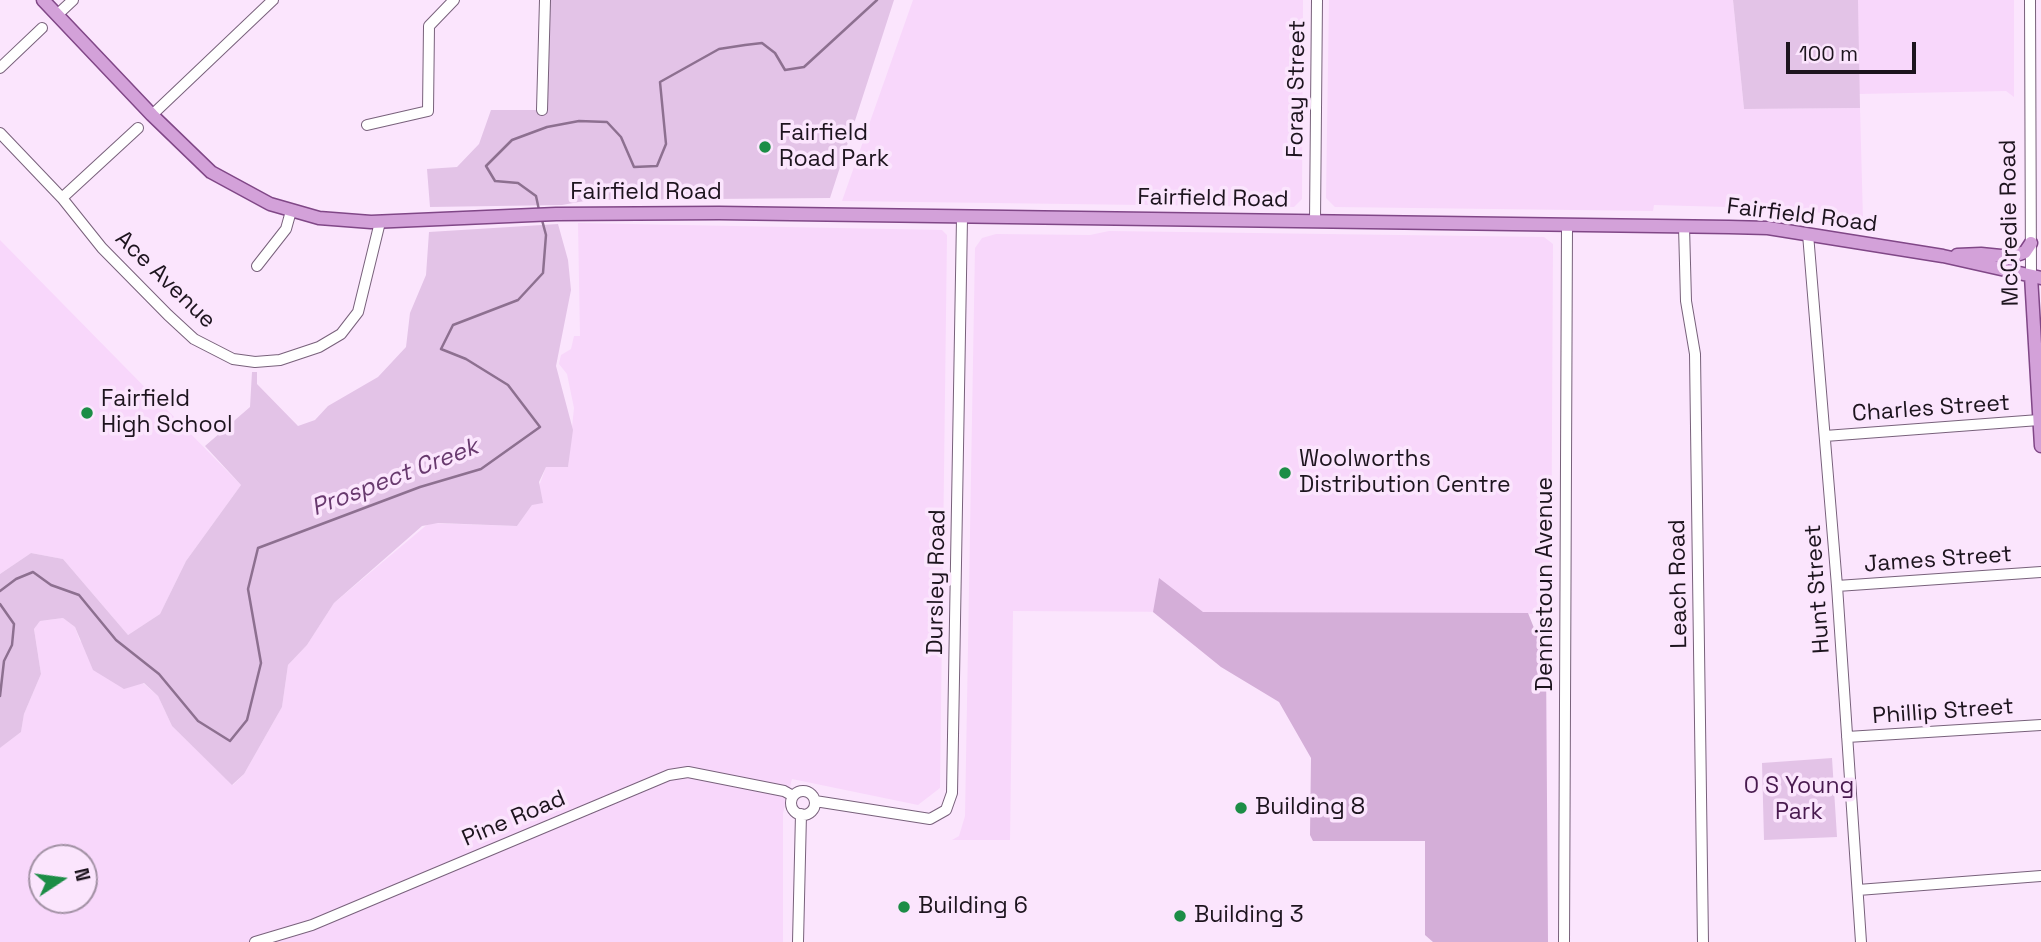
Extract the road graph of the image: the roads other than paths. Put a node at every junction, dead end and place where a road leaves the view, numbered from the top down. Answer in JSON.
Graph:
{"nodes":[{"id":1,"x":43,"y":0,"type":"edge"},
{"id":2,"x":72,"y":0,"type":"edge"},
{"id":3,"x":273,"y":0,"type":"edge"},
{"id":4,"x":454,"y":0,"type":"edge"},
{"id":5,"x":545,"y":0,"type":"edge"},
{"id":6,"x":1317,"y":0,"type":"edge"},
{"id":7,"x":2030,"y":0,"type":"edge"},
{"id":8,"x":57,"y":15,"type":"junction"},
{"id":9,"x":43,"y":28,"type":"dead end"},
{"id":10,"x":0,"y":68,"type":"edge"},
{"id":11,"x":542,"y":110,"type":"dead end"},
{"id":12,"x":152,"y":115,"type":"junction"},
{"id":13,"x":367,"y":125,"type":"dead end"},
{"id":14,"x":138,"y":128,"type":"dead end"},
{"id":15,"x":0,"y":133,"type":"edge"},
{"id":16,"x":62,"y":198,"type":"junction"},
{"id":17,"x":291,"y":211,"type":"junction"},
{"id":18,"x":962,"y":218,"type":"junction"},
{"id":19,"x":1315,"y":221,"type":"junction"},
{"id":20,"x":380,"y":222,"type":"junction"},
{"id":21,"x":1567,"y":225,"type":"junction"},
{"id":22,"x":1684,"y":226,"type":"junction"},
{"id":23,"x":1808,"y":234,"type":"junction"},
{"id":24,"x":2031,"y":243,"type":"junction"},
{"id":25,"x":1942,"y":256,"type":"junction"},
{"id":26,"x":257,"y":266,"type":"dead end"},
{"id":27,"x":2036,"y":277,"type":"edge"},
{"id":28,"x":2038,"y":357,"type":"edge"},
{"id":29,"x":2039,"y":419,"type":"junction"},
{"id":30,"x":1825,"y":436,"type":"junction"},
{"id":31,"x":2041,"y":446,"type":"edge"},
{"id":32,"x":2041,"y":572,"type":"edge"},
{"id":33,"x":1837,"y":586,"type":"junction"},
{"id":34,"x":2041,"y":725,"type":"edge"},
{"id":35,"x":1847,"y":737,"type":"junction"},
{"id":36,"x":793,"y":796,"type":"junction"},
{"id":37,"x":815,"y":801,"type":"junction"},
{"id":38,"x":801,"y":814,"type":"junction"},
{"id":39,"x":2041,"y":876,"type":"edge"},
{"id":40,"x":1858,"y":890,"type":"junction"},
{"id":41,"x":286,"y":938,"type":"edge"},
{"id":42,"x":255,"y":942,"type":"edge"},
{"id":43,"x":798,"y":942,"type":"edge"},
{"id":44,"x":1564,"y":942,"type":"edge"},
{"id":45,"x":1703,"y":942,"type":"edge"},
{"id":46,"x":1861,"y":942,"type":"edge"}],
"edges":[{"from":1,"to":8,"type":"main road","name":"Fairfield Road"},
{"from":2,"to":8,"type":"street"},
{"from":3,"to":12,"type":"street"},
{"from":4,"to":13,"type":"street"},
{"from":5,"to":11,"type":"street"},
{"from":6,"to":19,"type":"street","name":"Foray Street"},
{"from":7,"to":24,"type":"street","name":"McCredie Road"},
{"from":8,"to":12,"type":"main road","name":"Fairfield Road"},
{"from":9,"to":10,"type":"street"},
{"from":12,"to":17,"type":"main road","name":"Fairfield Road"},
{"from":14,"to":16,"type":"street"},
{"from":15,"to":16,"type":"street","name":"Ace Avenue"},
{"from":16,"to":20,"type":"street","name":"Ace Avenue"},
{"from":17,"to":20,"type":"main road","name":"Fairfield Road"},
{"from":17,"to":26,"type":"street"},
{"from":18,"to":19,"type":"main road","name":"Fairfield Road"},
{"from":18,"to":20,"type":"main road","name":"Fairfield Road"},
{"from":18,"to":37,"type":"street","name":"Dursley Road"},
{"from":19,"to":21,"type":"main road","name":"Fairfield Road"},
{"from":21,"to":22,"type":"main road","name":"Fairfield Road"},
{"from":21,"to":44,"type":"street","name":"Dennistoun Avenue"},
{"from":22,"to":23,"type":"main road","name":"Fairfield Road"},
{"from":22,"to":45,"type":"street","name":"Leach Road"},
{"from":23,"to":25,"type":"main road","name":"Fairfield Road"},
{"from":23,"to":30,"type":"street","name":"Hunt Street"},
{"from":24,"to":25,"type":"main road"},
{"from":24,"to":27,"type":"street","name":"McCredie Road"},
{"from":25,"to":27,"type":"main road","name":"Fairfield Road"},
{"from":27,"to":28,"type":"main road","name":"McCredie Road"},
{"from":28,"to":29,"type":"main road","name":"McCredie Road"},
{"from":29,"to":30,"type":"street","name":"Charles Street"},
{"from":29,"to":31,"type":"main road","name":"McCredie Road"},
{"from":30,"to":33,"type":"street","name":"Hunt Street"},
{"from":32,"to":33,"type":"street","name":"James Street"},
{"from":33,"to":35,"type":"street","name":"Hunt Street"},
{"from":34,"to":35,"type":"street","name":"Phillip Street"},
{"from":35,"to":40,"type":"street","name":"Hunt Street"},
{"from":36,"to":37,"type":"street"},
{"from":36,"to":38,"type":"street"},
{"from":36,"to":41,"type":"street","name":"Pine Road"},
{"from":37,"to":38,"type":"street"},
{"from":38,"to":43,"type":"street"},
{"from":39,"to":40,"type":"street"},
{"from":40,"to":46,"type":"street","name":"Hunt Street"},
{"from":41,"to":42,"type":"street","name":"Pine Road"}]}
